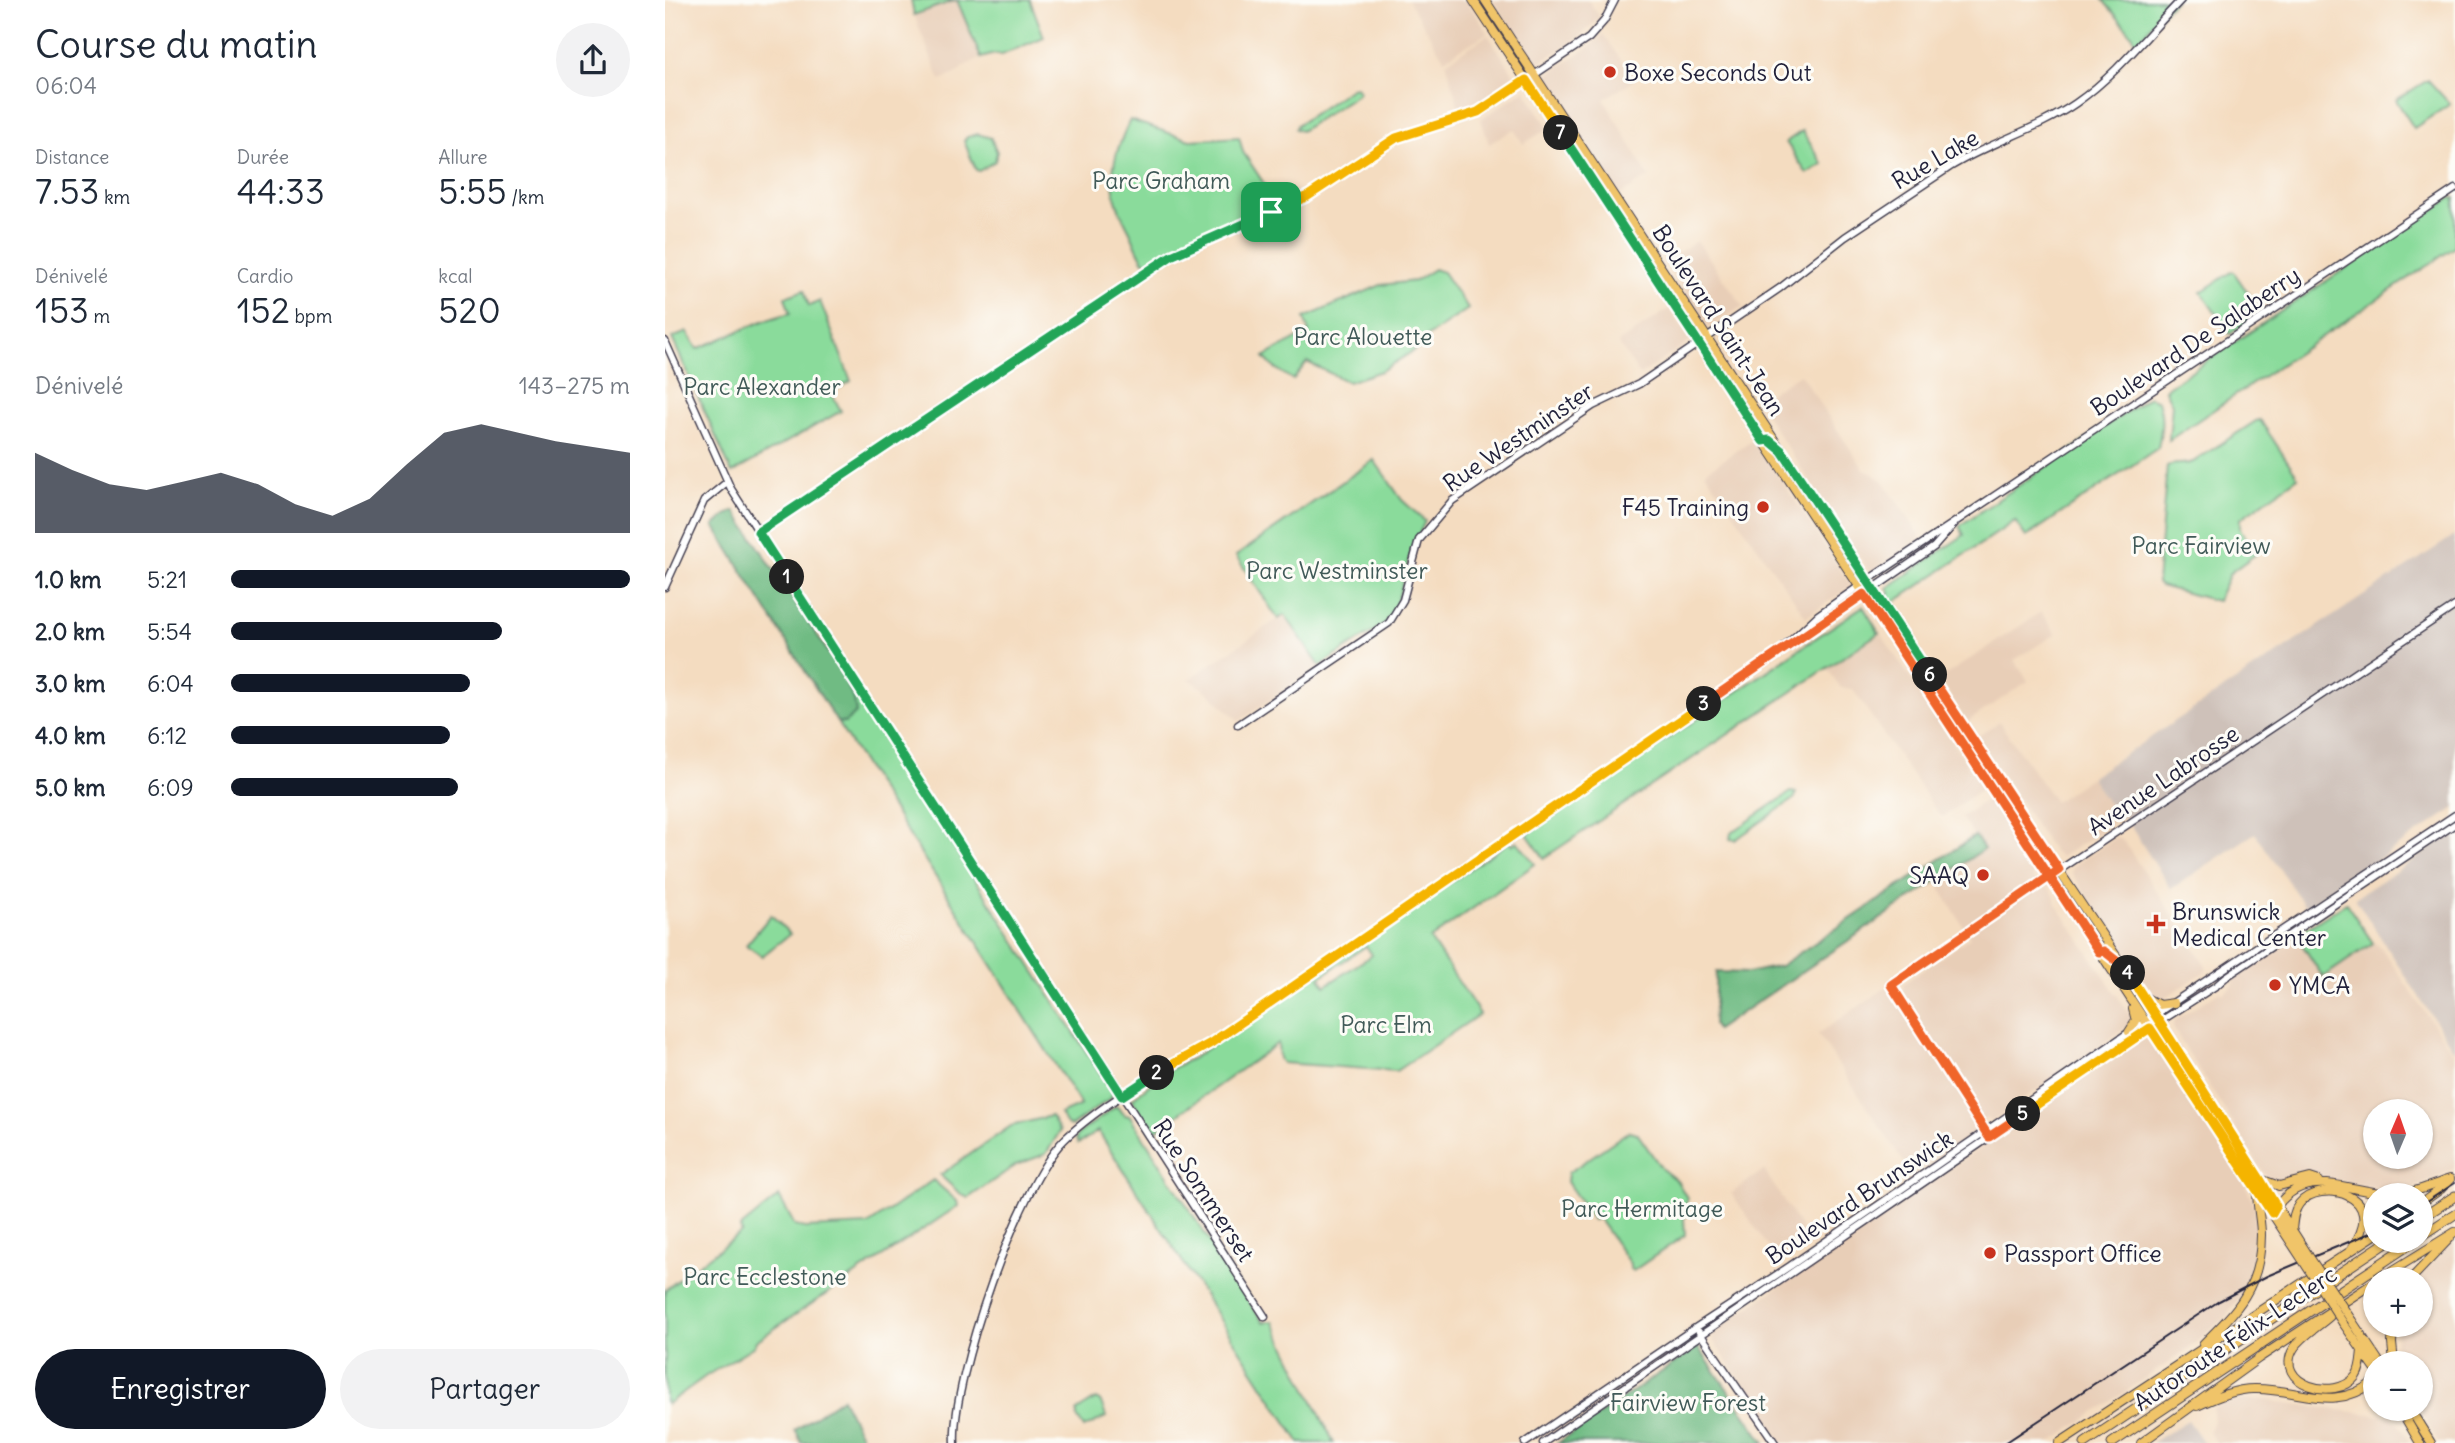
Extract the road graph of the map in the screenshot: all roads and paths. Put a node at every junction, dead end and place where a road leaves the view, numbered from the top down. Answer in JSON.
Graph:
{"nodes":[{"id":1,"x":1473,"y":0,"type":"edge"},
{"id":2,"x":1485,"y":0,"type":"edge"},
{"id":3,"x":1615,"y":0,"type":"edge"},
{"id":4,"x":2181,"y":0,"type":"edge"},
{"id":5,"x":1534,"y":75,"type":"junction"},
{"id":6,"x":1526,"y":80,"type":"junction"},
{"id":7,"x":2455,"y":189,"type":"edge"},
{"id":8,"x":1707,"y":337,"type":"junction"},
{"id":9,"x":665,"y":341,"type":"edge"},
{"id":10,"x":1699,"y":343,"type":"junction"},
{"id":11,"x":1763,"y":441,"type":"junction"},
{"id":12,"x":1782,"y":451,"type":"junction"},
{"id":13,"x":727,"y":482,"type":"junction"},
{"id":14,"x":758,"y":532,"type":"junction"},
{"id":15,"x":1870,"y":585,"type":"junction"},
{"id":16,"x":665,"y":587,"type":"edge"},
{"id":17,"x":1862,"y":590,"type":"junction"},
{"id":18,"x":2455,"y":606,"type":"edge"},
{"id":19,"x":1238,"y":725,"type":"dead end"},
{"id":20,"x":2455,"y":815,"type":"edge"},
{"id":21,"x":2455,"y":824,"type":"edge"},
{"id":22,"x":2059,"y":870,"type":"junction"},
{"id":23,"x":2050,"y":876,"type":"junction"},
{"id":24,"x":2346,"y":892,"type":"junction"},
{"id":25,"x":2099,"y":952,"type":"junction"},
{"id":26,"x":2123,"y":966,"type":"junction"},
{"id":27,"x":2125,"y":990,"type":"junction"},
{"id":28,"x":2143,"y":996,"type":"junction"},
{"id":29,"x":2173,"y":1003,"type":"junction"},
{"id":30,"x":2158,"y":1019,"type":"junction"},
{"id":31,"x":2148,"y":1025,"type":"junction"},
{"id":32,"x":2130,"y":1032,"type":"junction"},
{"id":33,"x":1122,"y":1096,"type":"junction"},
{"id":34,"x":1987,"y":1134,"type":"junction"},
{"id":35,"x":2453,"y":1178,"type":"edge"},
{"id":36,"x":2260,"y":1179,"type":"junction"},
{"id":37,"x":2325,"y":1183,"type":"junction"},
{"id":38,"x":2257,"y":1191,"type":"junction"},
{"id":39,"x":2433,"y":1195,"type":"edge"},
{"id":40,"x":2455,"y":1196,"type":"edge"},
{"id":41,"x":2274,"y":1210,"type":"junction"},
{"id":42,"x":2433,"y":1210,"type":"edge"},
{"id":43,"x":2455,"y":1214,"type":"edge"},
{"id":44,"x":2433,"y":1228,"type":"edge"},
{"id":45,"x":2292,"y":1230,"type":"junction"},
{"id":46,"x":2455,"y":1232,"type":"edge"},
{"id":47,"x":2363,"y":1243,"type":"edge"},
{"id":48,"x":2348,"y":1253,"type":"junction"},
{"id":49,"x":2370,"y":1253,"type":"edge"},
{"id":50,"x":2396,"y":1253,"type":"edge"},
{"id":51,"x":2305,"y":1257,"type":"junction"},
{"id":52,"x":2398,"y":1267,"type":"edge"},
{"id":53,"x":2422,"y":1267,"type":"edge"},
{"id":54,"x":2363,"y":1290,"type":"edge"},
{"id":55,"x":2343,"y":1304,"type":"junction"},
{"id":56,"x":1265,"y":1317,"type":"dead end"},
{"id":57,"x":2349,"y":1323,"type":"junction"},
{"id":58,"x":1696,"y":1328,"type":"junction"},
{"id":59,"x":1701,"y":1335,"type":"junction"},
{"id":60,"x":2362,"y":1350,"type":"joint"},
{"id":61,"x":2371,"y":1351,"type":"edge"},
{"id":62,"x":2194,"y":1353,"type":"junction"},
{"id":63,"x":2363,"y":1390,"type":"edge"},
{"id":64,"x":2188,"y":1410,"type":"junction"},
{"id":65,"x":2407,"y":1421,"type":"edge"},
{"id":66,"x":2417,"y":1421,"type":"edge"},
{"id":67,"x":955,"y":1443,"type":"edge"},
{"id":68,"x":1525,"y":1443,"type":"edge"},
{"id":69,"x":1543,"y":1443,"type":"edge"},
{"id":70,"x":1775,"y":1443,"type":"edge"},
{"id":71,"x":2059,"y":1443,"type":"edge"},
{"id":72,"x":2085,"y":1443,"type":"edge"},
{"id":73,"x":2112,"y":1443,"type":"edge"},
{"id":74,"x":2141,"y":1443,"type":"edge"},
{"id":75,"x":2420,"y":1443,"type":"edge"},
{"id":76,"x":2431,"y":1443,"type":"edge"}],
"edges":[{"from":1,"to":6,"type":"main road","name":"Boulevard Saint-Jean"},
{"from":2,"to":5,"type":"main road","name":"Boulevard Saint-Jean"},
{"from":3,"to":5,"type":"street"},
{"from":4,"to":8,"type":"street","name":"Rue Lake"},
{"from":5,"to":6,"type":"street"},
{"from":5,"to":8,"type":"main road","name":"Boulevard Saint-Jean"},
{"from":6,"to":10,"type":"main road","name":"Boulevard Saint-Jean"},
{"from":6,"to":14,"type":"street"},
{"from":7,"to":15,"type":"street","name":"Boulevard De Salaberry"},
{"from":8,"to":10,"type":"street","name":"Rue Lake"},
{"from":8,"to":12,"type":"main road","name":"Boulevard Saint-Jean"},
{"from":9,"to":13,"type":"street","name":"Rue Sommerset"},
{"from":10,"to":11,"type":"main road","name":"Boulevard Saint-Jean"},
{"from":10,"to":19,"type":"street","name":"Rue Westminster"},
{"from":11,"to":12,"type":"main road"},
{"from":11,"to":17,"type":"main road","name":"Boulevard Saint-Jean"},
{"from":12,"to":15,"type":"main road","name":"Boulevard Saint-Jean"},
{"from":13,"to":14,"type":"street","name":"Rue Sommerset"},
{"from":13,"to":16,"type":"street"},
{"from":14,"to":33,"type":"street","name":"Rue Sommerset"},
{"from":15,"to":17,"type":"street","name":"Boulevard De Salaberry"},
{"from":15,"to":22,"type":"main road","name":"Boulevard Saint-Jean"},
{"from":17,"to":23,"type":"main road","name":"Boulevard Saint-Jean"},
{"from":17,"to":33,"type":"street","name":"Boulevard De Salaberry"},
{"from":18,"to":22,"type":"street","name":"Avenue Labrosse"},
{"from":20,"to":24,"type":"street","name":"Boulevard Brunswick"},
{"from":21,"to":24,"type":"street","name":"Boulevard Brunswick"},
{"from":22,"to":23,"type":"street","name":"Avenue Labrosse"},
{"from":22,"to":26,"type":"main road","name":"Boulevard Saint-Jean"},
{"from":23,"to":25,"type":"main road","name":"Boulevard Saint-Jean"},
{"from":23,"to":34,"type":"street","name":"Avenue Labrosse"},
{"from":24,"to":29,"type":"street","name":"Boulevard Brunswick"},
{"from":24,"to":30,"type":"street","name":"Boulevard Brunswick"},
{"from":25,"to":26,"type":"main road"},
{"from":25,"to":27,"type":"main road","name":"Boulevard Saint-Jean"},
{"from":26,"to":28,"type":"main road","name":"Boulevard Saint-Jean"},
{"from":27,"to":31,"type":"main road","name":"Boulevard Saint-Jean"},
{"from":27,"to":32,"type":"main road"},
{"from":28,"to":29,"type":"main road"},
{"from":28,"to":30,"type":"main road","name":"Boulevard Saint-Jean"},
{"from":29,"to":30,"type":"street","name":"Boulevard Brunswick"},
{"from":30,"to":31,"type":"street","name":"Boulevard Brunswick"},
{"from":30,"to":36,"type":"main road","name":"Boulevard Saint-Jean"},
{"from":31,"to":32,"type":"street","name":"Boulevard Brunswick"},
{"from":31,"to":34,"type":"street","name":"Boulevard Brunswick"},
{"from":31,"to":38,"type":"main road","name":"Boulevard Saint-Jean"},
{"from":32,"to":34,"type":"street","name":"Boulevard Brunswick"},
{"from":33,"to":56,"type":"street","name":"Rue Sommerset"},
{"from":33,"to":67,"type":"street","name":"Boulevard De Salaberry"},
{"from":34,"to":58,"type":"street","name":"Boulevard Brunswick"},
{"from":34,"to":59,"type":"street","name":"Boulevard Brunswick"},
{"from":35,"to":37,"type":"main road"},
{"from":35,"to":39,"type":"main road"},
{"from":36,"to":37,"type":"main road"},
{"from":36,"to":41,"type":"main road","name":"Boulevard Saint-Jean"},
{"from":37,"to":41,"type":"main road"},
{"from":38,"to":41,"type":"main road","name":"Boulevard Saint-Jean"},
{"from":38,"to":62,"type":"main road"},
{"from":40,"to":42,"type":"highway"},
{"from":41,"to":45,"type":"main road","name":"Boulevard Saint-Jean"},
{"from":41,"to":51,"type":"main road","name":"Boulevard Saint-Jean"},
{"from":43,"to":44,"type":"highway"},
{"from":45,"to":48,"type":"main road"},
{"from":45,"to":51,"type":"main road","name":"Boulevard Saint-Jean"},
{"from":46,"to":52,"type":"main road"},
{"from":46,"to":53,"type":"main road"},
{"from":47,"to":48,"type":"main road"},
{"from":48,"to":62,"type":"main road"},
{"from":49,"to":72,"type":"highway","name":"Autoroute Félix-Leclerc"},
{"from":50,"to":73,"type":"highway","name":"Autoroute Félix-Leclerc"},
{"from":51,"to":57,"type":"main road","name":"Boulevard Saint-Jean","bridge":true},
{"from":54,"to":55,"type":"main road"},
{"from":55,"to":60,"type":"main road"},
{"from":55,"to":64,"type":"main road"},
{"from":57,"to":60,"type":"main road","name":"Boulevard Saint-Jean"},
{"from":57,"to":61,"type":"main road","name":"Boulevard Saint-Jean"},
{"from":58,"to":59,"type":"street"},
{"from":58,"to":68,"type":"street","name":"Boulevard Brunswick"},
{"from":59,"to":69,"type":"street","name":"Boulevard Brunswick"},
{"from":59,"to":70,"type":"street"},
{"from":62,"to":71,"type":"main road"},
{"from":63,"to":64,"type":"main road"},
{"from":64,"to":74,"type":"main road"},
{"from":65,"to":75,"type":"main road"},
{"from":66,"to":76,"type":"main road"}]}
